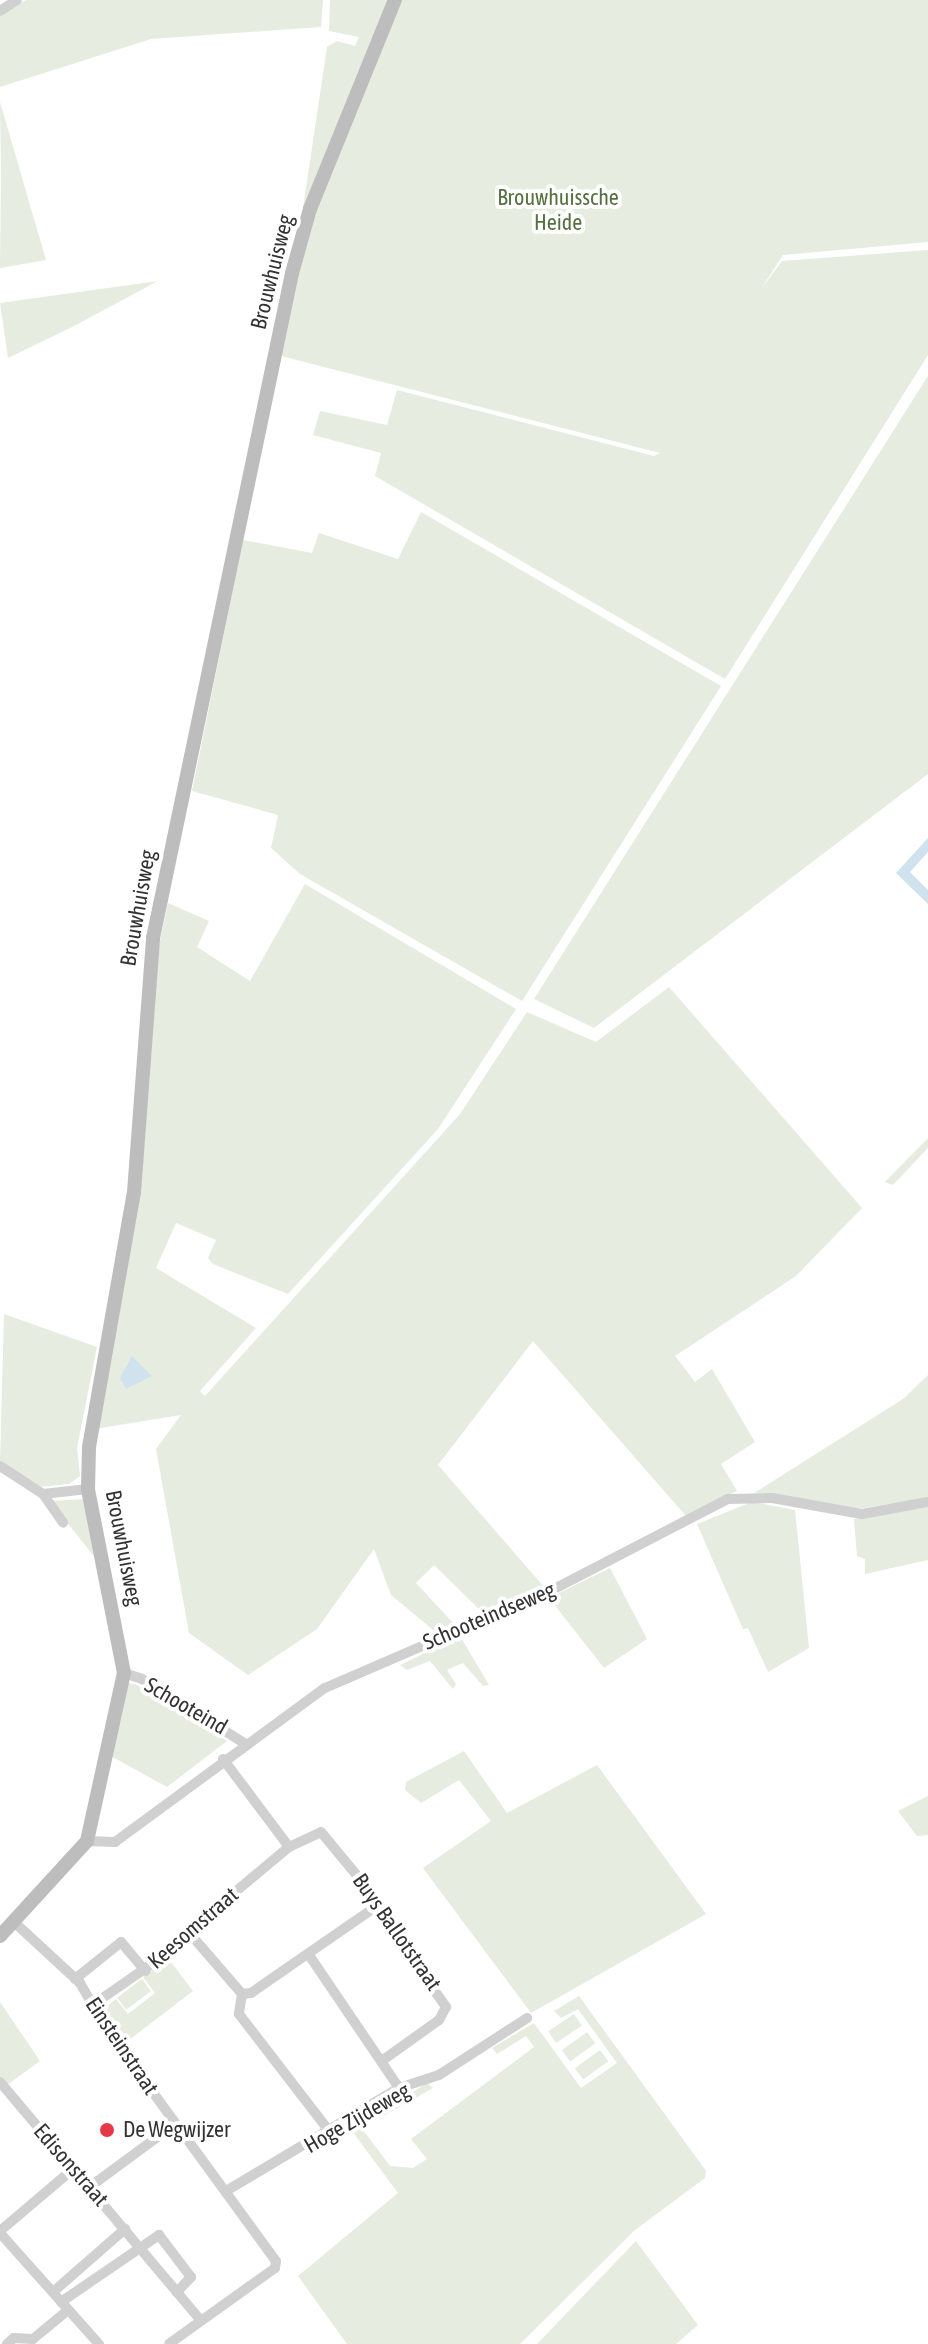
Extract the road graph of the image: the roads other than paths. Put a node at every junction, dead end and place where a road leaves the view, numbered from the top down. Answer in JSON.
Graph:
{"nodes":[{"id":1,"x":17,"y":0,"type":"edge"},
{"id":2,"x":395,"y":0,"type":"edge"},
{"id":3,"x":0,"y":11,"type":"edge"},
{"id":4,"x":0,"y":1466,"type":"edge"},
{"id":5,"x":88,"y":1489,"type":"junction"},
{"id":6,"x":43,"y":1494,"type":"junction"},
{"id":7,"x":928,"y":1502,"type":"edge"},
{"id":8,"x":63,"y":1523,"type":"dead end"},
{"id":9,"x":124,"y":1673,"type":"junction"},
{"id":10,"x":244,"y":1743,"type":"junction"},
{"id":11,"x":223,"y":1759,"type":"junction"},
{"id":12,"x":321,"y":1832,"type":"joint"},
{"id":13,"x":87,"y":1841,"type":"junction"},
{"id":14,"x":289,"y":1847,"type":"junction"},
{"id":15,"x":375,"y":1907,"type":"junction"},
{"id":16,"x":14,"y":1922,"type":"junction"},
{"id":17,"x":0,"y":1936,"type":"edge"},
{"id":18,"x":192,"y":1936,"type":"junction"},
{"id":19,"x":309,"y":1955,"type":"junction"},
{"id":20,"x":145,"y":1971,"type":"junction"},
{"id":21,"x":75,"y":1979,"type":"junction"},
{"id":22,"x":242,"y":1994,"type":"junction"},
{"id":23,"x":94,"y":2004,"type":"junction"},
{"id":24,"x":527,"y":2018,"type":"dead end"},
{"id":25,"x":383,"y":2060,"type":"junction"},
{"id":26,"x":1,"y":2087,"type":"edge"},
{"id":27,"x":399,"y":2088,"type":"junction"},
{"id":28,"x":175,"y":2124,"type":"junction"},
{"id":29,"x":330,"y":2132,"type":"junction"},
{"id":30,"x":73,"y":2169,"type":"junction"},
{"id":31,"x":91,"y":2186,"type":"junction"},
{"id":32,"x":226,"y":2191,"type":"junction"},
{"id":33,"x":125,"y":2229,"type":"junction"},
{"id":34,"x":0,"y":2232,"type":"edge"},
{"id":35,"x":140,"y":2248,"type":"junction"},
{"id":36,"x":53,"y":2292,"type":"junction"},
{"id":37,"x":177,"y":2292,"type":"junction"},
{"id":38,"x":64,"y":2306,"type":"junction"},
{"id":39,"x":199,"y":2318,"type":"junction"},
{"id":40,"x":7,"y":2344,"type":"edge"},
{"id":41,"x":99,"y":2344,"type":"edge"},
{"id":42,"x":169,"y":2344,"type":"edge"}],
"edges":[{"from":1,"to":3,"type":"street"},
{"from":2,"to":5,"type":"street","name":"Brouwhuisweg"},
{"from":4,"to":6,"type":"street"},
{"from":5,"to":6,"type":"street"},
{"from":5,"to":9,"type":"street","name":"Brouwhuisweg"},
{"from":6,"to":8,"type":"street"},
{"from":7,"to":10,"type":"street","name":"Schooteindseweg"},
{"from":9,"to":10,"type":"street","name":"Schooteind"},
{"from":9,"to":13,"type":"street","name":"Brouwhuisweg"},
{"from":10,"to":11,"type":"street","name":"Schooteindseweg"},
{"from":11,"to":13,"type":"street","name":"Schooteindseweg"},
{"from":11,"to":14,"type":"street"},
{"from":12,"to":14,"type":"street","name":"Keesomstraat"},
{"from":12,"to":15,"type":"street","name":"Buys Ballotstraat"},
{"from":13,"to":16,"type":"street"},
{"from":14,"to":18,"type":"street","name":"Keesomstraat"},
{"from":15,"to":19,"type":"street"},
{"from":15,"to":25,"type":"street","name":"Buys Ballotstraat"},
{"from":16,"to":17,"type":"street"},
{"from":16,"to":21,"type":"street","name":"Einsteinstraat"},
{"from":18,"to":20,"type":"street","name":"Keesomstraat"},
{"from":18,"to":22,"type":"street"},
{"from":19,"to":22,"type":"street"},
{"from":19,"to":25,"type":"street"},
{"from":20,"to":21,"type":"street","name":"Einsteinstraat"},
{"from":20,"to":23,"type":"street","name":"Keesomstraat"},
{"from":21,"to":23,"type":"street","name":"Einsteinstraat"},
{"from":22,"to":29,"type":"street"},
{"from":23,"to":28,"type":"street","name":"Einsteinstraat"},
{"from":24,"to":27,"type":"street","name":"Hoge Zijdeweg"},
{"from":25,"to":27,"type":"street"},
{"from":26,"to":30,"type":"street","name":"Edisonstraat"},
{"from":27,"to":29,"type":"street","name":"Hoge Zijdeweg"},
{"from":28,"to":31,"type":"street"},
{"from":28,"to":32,"type":"street","name":"Einsteinstraat"},
{"from":29,"to":32,"type":"street","name":"Hoge Zijdeweg"},
{"from":30,"to":31,"type":"street","name":"Edisonstraat"},
{"from":30,"to":34,"type":"street"},
{"from":31,"to":33,"type":"street","name":"Edisonstraat"},
{"from":32,"to":39,"type":"street","name":"Einsteinstraat"},
{"from":33,"to":35,"type":"street","name":"Edisonstraat"},
{"from":33,"to":36,"type":"street"},
{"from":34,"to":36,"type":"street"},
{"from":35,"to":37,"type":"street","name":"Edisonstraat"},
{"from":35,"to":37,"type":"street"},
{"from":35,"to":38,"type":"street"},
{"from":36,"to":38,"type":"street"},
{"from":37,"to":39,"type":"street","name":"Edisonstraat"},
{"from":38,"to":40,"type":"street"},
{"from":38,"to":41,"type":"street"},
{"from":39,"to":42,"type":"street"}]}
